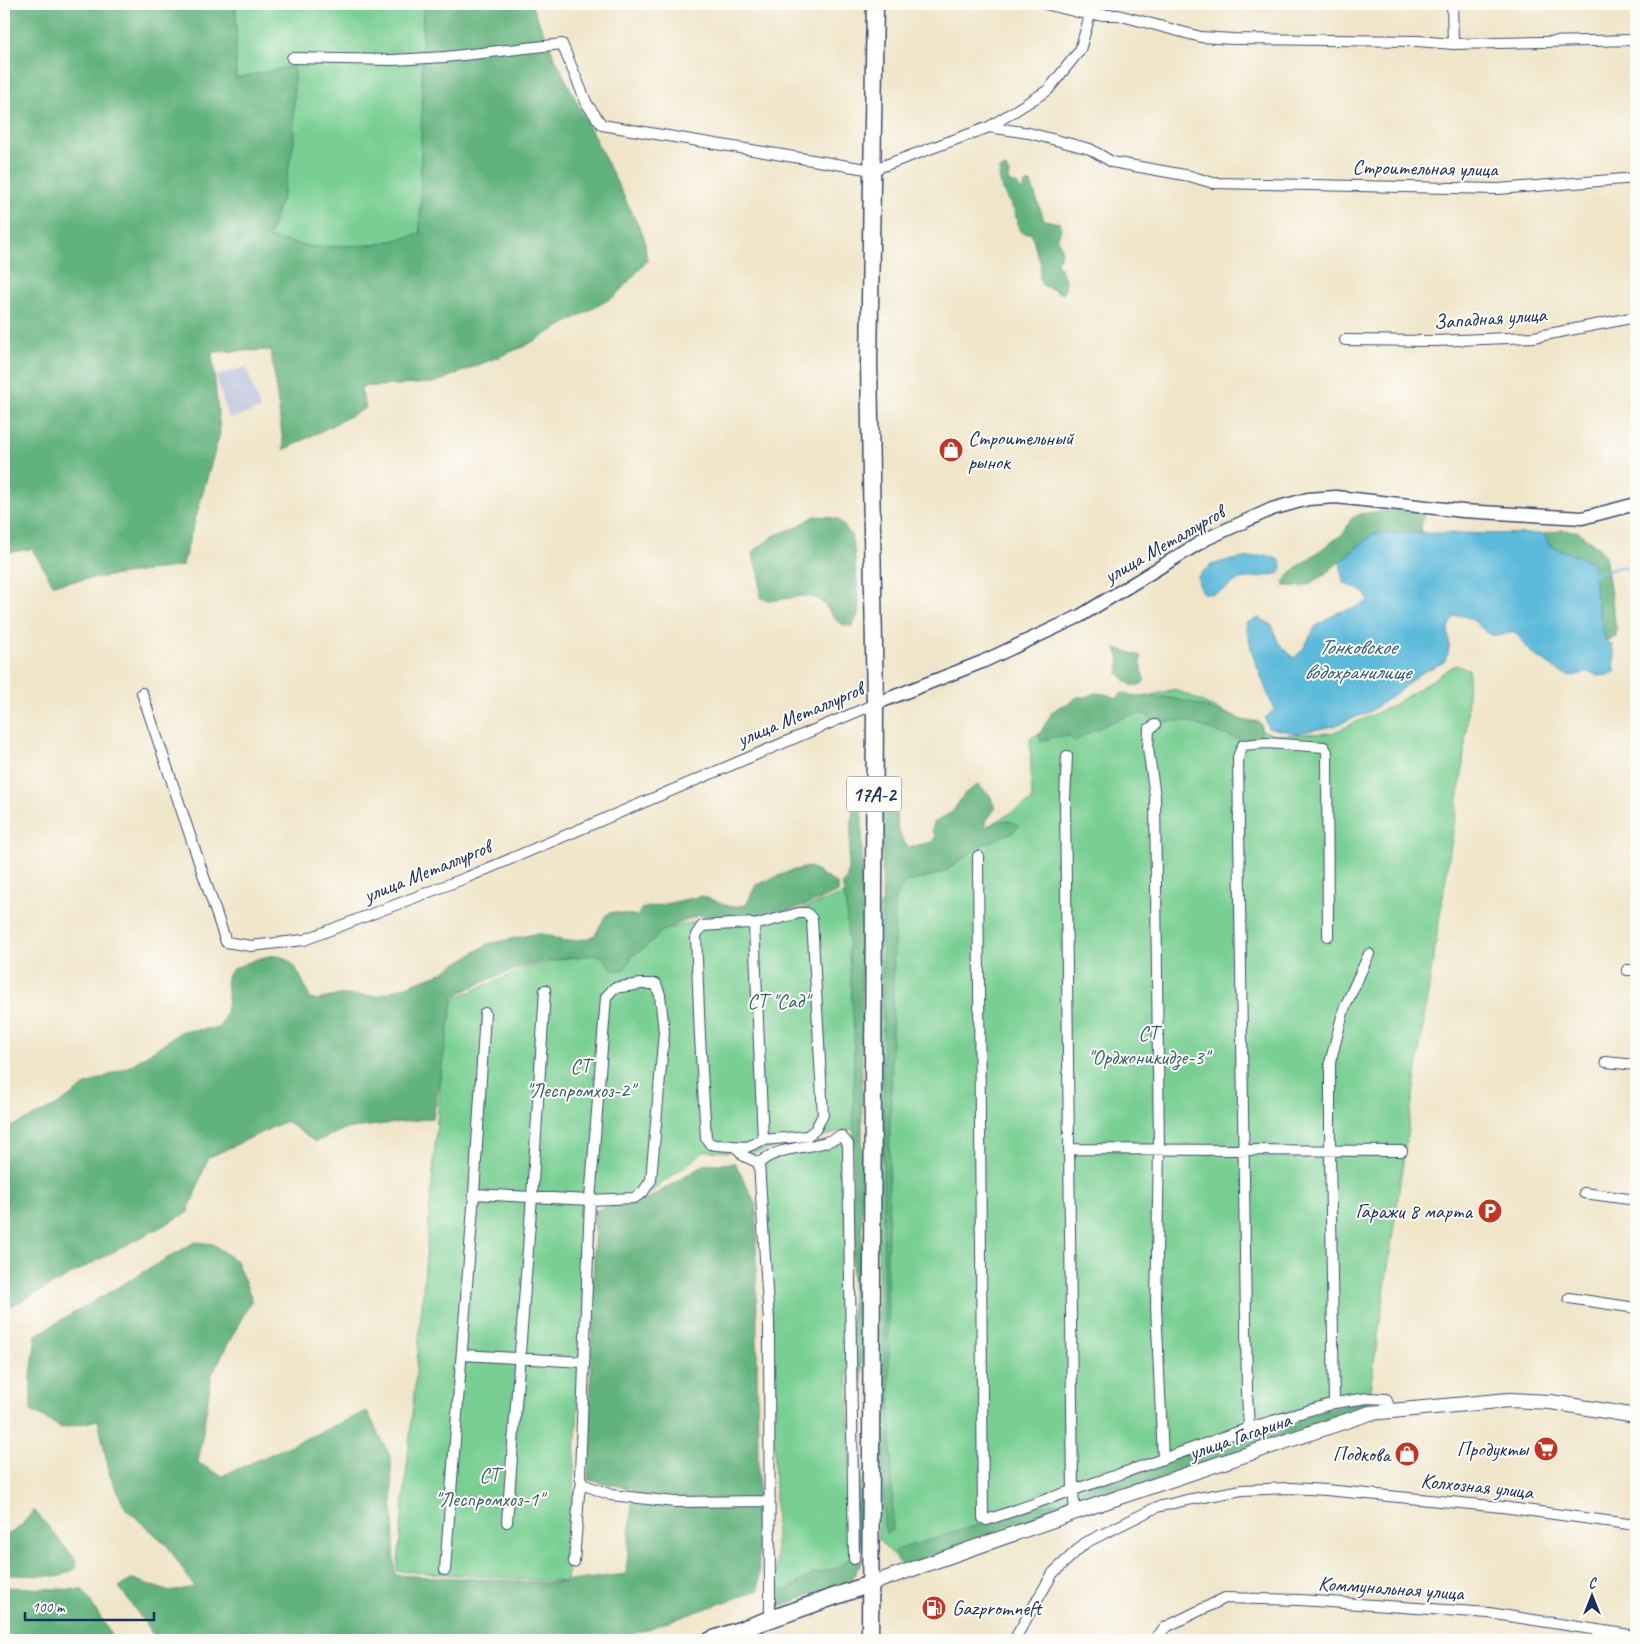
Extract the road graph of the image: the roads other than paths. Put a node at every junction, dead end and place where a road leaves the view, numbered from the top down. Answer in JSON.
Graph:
{"nodes":[{"id":1,"x":875,"y":4,"type":"edge"},
{"id":2,"x":1045,"y":4,"type":"edge"},
{"id":3,"x":1452,"y":4,"type":"edge"},
{"id":4,"x":1090,"y":16,"type":"junction"},
{"id":5,"x":1636,"y":40,"type":"edge"},
{"id":6,"x":1453,"y":44,"type":"junction"},
{"id":7,"x":292,"y":58,"type":"dead end"},
{"id":8,"x":989,"y":127,"type":"junction"},
{"id":9,"x":872,"y":170,"type":"junction"},
{"id":10,"x":1636,"y":178,"type":"edge"},
{"id":11,"x":1636,"y":318,"type":"edge"},
{"id":12,"x":1345,"y":340,"type":"dead end"},
{"id":13,"x":1636,"y":504,"type":"edge"},
{"id":14,"x":142,"y":693,"type":"dead end"},
{"id":15,"x":875,"y":704,"type":"junction"},
{"id":16,"x":1155,"y":724,"type":"dead end"},
{"id":17,"x":1067,"y":756,"type":"dead end"},
{"id":18,"x":978,"y":856,"type":"dead end"},
{"id":19,"x":754,"y":925,"type":"junction"},
{"id":20,"x":1328,"y":936,"type":"dead end"},
{"id":21,"x":1369,"y":954,"type":"dead end"},
{"id":22,"x":545,"y":990,"type":"dead end"},
{"id":23,"x":485,"y":1013,"type":"dead end"},
{"id":24,"x":1606,"y":1062,"type":"dead end"},
{"id":25,"x":1636,"y":1065,"type":"edge"},
{"id":26,"x":763,"y":1140,"type":"junction"},
{"id":27,"x":737,"y":1148,"type":"junction"},
{"id":28,"x":1069,"y":1149,"type":"junction"},
{"id":29,"x":1159,"y":1150,"type":"junction"},
{"id":30,"x":1244,"y":1150,"type":"junction"},
{"id":31,"x":1330,"y":1151,"type":"junction"},
{"id":32,"x":1402,"y":1151,"type":"dead end"},
{"id":33,"x":759,"y":1163,"type":"junction"},
{"id":34,"x":1584,"y":1193,"type":"dead end"},
{"id":35,"x":474,"y":1194,"type":"junction"},
{"id":36,"x":532,"y":1197,"type":"junction"},
{"id":37,"x":590,"y":1200,"type":"junction"},
{"id":38,"x":1636,"y":1200,"type":"edge"},
{"id":39,"x":1569,"y":1298,"type":"dead end"},
{"id":40,"x":1636,"y":1308,"type":"edge"},
{"id":41,"x":462,"y":1355,"type":"junction"},
{"id":42,"x":520,"y":1358,"type":"junction"},
{"id":43,"x":584,"y":1362,"type":"junction"},
{"id":44,"x":1334,"y":1403,"type":"junction"},
{"id":45,"x":1391,"y":1411,"type":"junction"},
{"id":46,"x":1636,"y":1416,"type":"edge"},
{"id":47,"x":1249,"y":1428,"type":"junction"},
{"id":48,"x":1163,"y":1459,"type":"junction"},
{"id":49,"x":582,"y":1484,"type":"junction"},
{"id":50,"x":1074,"y":1491,"type":"junction"},
{"id":51,"x":770,"y":1501,"type":"junction"},
{"id":52,"x":1075,"y":1513,"type":"junction"},
{"id":53,"x":507,"y":1522,"type":"dead end"},
{"id":54,"x":1636,"y":1525,"type":"edge"},
{"id":55,"x":854,"y":1559,"type":"dead end"},
{"id":56,"x":574,"y":1562,"type":"dead end"},
{"id":57,"x":445,"y":1570,"type":"dead end"},
{"id":58,"x":870,"y":1584,"type":"junction"},
{"id":59,"x":770,"y":1619,"type":"junction"},
{"id":60,"x":1636,"y":1636,"type":"edge"},
{"id":61,"x":711,"y":1640,"type":"edge"},
{"id":62,"x":870,"y":1640,"type":"edge"},
{"id":63,"x":1014,"y":1640,"type":"edge"},
{"id":64,"x":1154,"y":1640,"type":"edge"}],
"edges":[{"from":1,"to":9,"type":"main road","number":"17А-2"},
{"from":2,"to":4,"type":"street"},
{"from":3,"to":6,"type":"street"},
{"from":4,"to":6,"type":"street"},
{"from":4,"to":8,"type":"street"},
{"from":5,"to":6,"type":"street"},
{"from":7,"to":9,"type":"street"},
{"from":8,"to":9,"type":"street"},
{"from":8,"to":10,"type":"street","name":"Строительная улица"},
{"from":9,"to":15,"type":"main road","number":"17А-2"},
{"from":11,"to":12,"type":"street","name":"Западная улица"},
{"from":13,"to":15,"type":"street","name":"улица Металлургов"},
{"from":14,"to":15,"type":"street","name":"улица Металлургов"},
{"from":15,"to":58,"type":"main road","number":"17А-2"},
{"from":16,"to":29,"type":"street"},
{"from":17,"to":28,"type":"street"},
{"from":18,"to":50,"type":"street"},
{"from":19,"to":26,"type":"street"},
{"from":19,"to":26,"type":"street"},
{"from":19,"to":27,"type":"street"},
{"from":20,"to":30,"type":"street"},
{"from":21,"to":31,"type":"street"},
{"from":22,"to":36,"type":"street"},
{"from":23,"to":35,"type":"street"},
{"from":24,"to":25,"type":"street"},
{"from":26,"to":27,"type":"street"},
{"from":27,"to":33,"type":"street"},
{"from":28,"to":29,"type":"street"},
{"from":28,"to":50,"type":"street"},
{"from":29,"to":30,"type":"street"},
{"from":29,"to":48,"type":"street"},
{"from":30,"to":31,"type":"street"},
{"from":30,"to":47,"type":"street"},
{"from":31,"to":32,"type":"street"},
{"from":31,"to":44,"type":"street"},
{"from":33,"to":51,"type":"street"},
{"from":33,"to":55,"type":"street"},
{"from":34,"to":38,"type":"street"},
{"from":35,"to":36,"type":"street"},
{"from":35,"to":41,"type":"street"},
{"from":36,"to":37,"type":"street"},
{"from":36,"to":42,"type":"street"},
{"from":37,"to":37,"type":"street"},
{"from":37,"to":43,"type":"street"},
{"from":39,"to":40,"type":"street"},
{"from":41,"to":42,"type":"street"},
{"from":41,"to":57,"type":"street"},
{"from":42,"to":43,"type":"street"},
{"from":42,"to":53,"type":"street"},
{"from":43,"to":49,"type":"street"},
{"from":44,"to":45,"type":"street"},
{"from":44,"to":47,"type":"street"},
{"from":45,"to":46,"type":"main road","name":"улица Гагарина"},
{"from":45,"to":52,"type":"main road","name":"улица Гагарина"},
{"from":47,"to":48,"type":"street"},
{"from":48,"to":50,"type":"street"},
{"from":49,"to":51,"type":"street"},
{"from":49,"to":56,"type":"street"},
{"from":50,"to":52,"type":"street"},
{"from":51,"to":59,"type":"street"},
{"from":52,"to":58,"type":"main road","name":"улица Гагарина"},
{"from":54,"to":63,"type":"street","name":"Колхозная улица"},
{"from":58,"to":59,"type":"main road"},
{"from":58,"to":62,"type":"main road","number":"17А-2"},
{"from":59,"to":61,"type":"main road"},
{"from":60,"to":64,"type":"street","name":"Коммунальная улица"}]}
